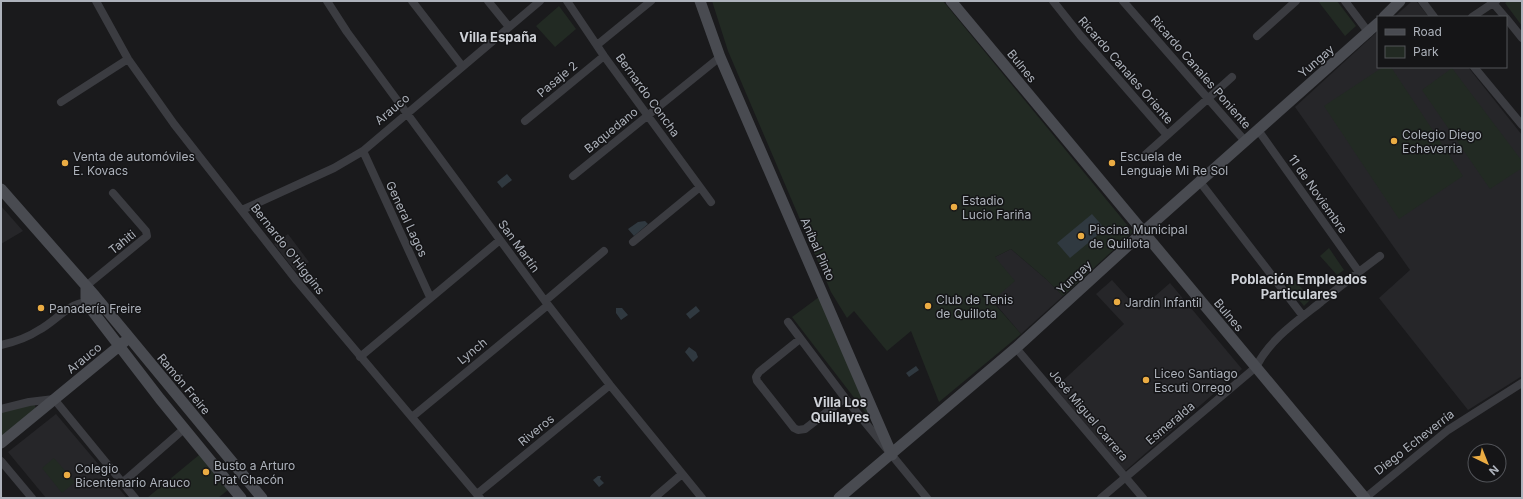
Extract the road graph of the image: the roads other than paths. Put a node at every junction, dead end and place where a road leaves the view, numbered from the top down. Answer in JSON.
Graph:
{"nodes":[{"id":1,"x":96,"y":1,"type":"edge"},
{"id":2,"x":327,"y":1,"type":"edge"},
{"id":3,"x":412,"y":1,"type":"edge"},
{"id":4,"x":488,"y":1,"type":"edge"},
{"id":5,"x":540,"y":1,"type":"edge"},
{"id":6,"x":567,"y":1,"type":"edge"},
{"id":7,"x":651,"y":1,"type":"edge"},
{"id":8,"x":700,"y":1,"type":"edge"},
{"id":9,"x":951,"y":1,"type":"edge"},
{"id":10,"x":1052,"y":1,"type":"edge"},
{"id":11,"x":1123,"y":1,"type":"edge"},
{"id":12,"x":1296,"y":1,"type":"edge"},
{"id":13,"x":1345,"y":1,"type":"edge"},
{"id":14,"x":1400,"y":1,"type":"edge"},
{"id":15,"x":1422,"y":1,"type":"edge"},
{"id":16,"x":1495,"y":2,"type":"edge"},
{"id":17,"x":1385,"y":16,"type":"edge"},
{"id":18,"x":1433,"y":16,"type":"edge"},
{"id":19,"x":1474,"y":16,"type":"edge"},
{"id":20,"x":1505,"y":16,"type":"edge"},
{"id":21,"x":1507,"y":19,"type":"edge"},
{"id":22,"x":1377,"y":24,"type":"edge"},
{"id":23,"x":509,"y":27,"type":"junction"},
{"id":24,"x":1369,"y":33,"type":"junction"},
{"id":25,"x":1257,"y":36,"type":"dead end"},
{"id":26,"x":1522,"y":38,"type":"edge"},
{"id":27,"x":597,"y":45,"type":"junction"},
{"id":28,"x":604,"y":56,"type":"junction"},
{"id":29,"x":720,"y":57,"type":"junction"},
{"id":30,"x":128,"y":58,"type":"junction"},
{"id":31,"x":462,"y":66,"type":"junction"},
{"id":32,"x":1475,"y":68,"type":"edge"},
{"id":33,"x":1232,"y":77,"type":"dead end"},
{"id":34,"x":1208,"y":99,"type":"junction"},
{"id":35,"x":61,"y":102,"type":"dead end"},
{"id":36,"x":408,"y":113,"type":"junction"},
{"id":37,"x":648,"y":116,"type":"junction"},
{"id":38,"x":525,"y":121,"type":"dead end"},
{"id":39,"x":1522,"y":126,"type":"edge"},
{"id":40,"x":1258,"y":130,"type":"junction"},
{"id":41,"x":1167,"y":135,"type":"junction"},
{"id":42,"x":1245,"y":141,"type":"junction"},
{"id":43,"x":363,"y":151,"type":"junction"},
{"id":44,"x":1145,"y":155,"type":"dead end"},
{"id":45,"x":573,"y":176,"type":"dead end"},
{"id":46,"x":1200,"y":182,"type":"junction"},
{"id":47,"x":700,"y":187,"type":"junction"},
{"id":48,"x":3,"y":190,"type":"edge"},
{"id":49,"x":113,"y":193,"type":"dead end"},
{"id":50,"x":711,"y":202,"type":"dead end"},
{"id":51,"x":242,"y":210,"type":"junction"},
{"id":52,"x":1142,"y":232,"type":"junction"},
{"id":53,"x":500,"y":240,"type":"junction"},
{"id":54,"x":633,"y":242,"type":"dead end"},
{"id":55,"x":604,"y":251,"type":"dead end"},
{"id":56,"x":1380,"y":256,"type":"dead end"},
{"id":57,"x":1359,"y":272,"type":"junction"},
{"id":58,"x":86,"y":286,"type":"junction"},
{"id":59,"x":430,"y":297,"type":"junction"},
{"id":60,"x":87,"y":302,"type":"junction"},
{"id":61,"x":546,"y":303,"type":"junction"},
{"id":62,"x":104,"y":307,"type":"junction"},
{"id":63,"x":1303,"y":316,"type":"junction"},
{"id":64,"x":788,"y":322,"type":"dead end"},
{"id":65,"x":129,"y":338,"type":"junction"},
{"id":66,"x":800,"y":339,"type":"junction"},
{"id":67,"x":1,"y":345,"type":"edge"},
{"id":68,"x":118,"y":346,"type":"junction"},
{"id":69,"x":1016,"y":348,"type":"junction"},
{"id":70,"x":360,"y":357,"type":"junction"},
{"id":71,"x":1256,"y":367,"type":"junction"},
{"id":72,"x":1522,"y":383,"type":"edge"},
{"id":73,"x":610,"y":385,"type":"junction"},
{"id":74,"x":845,"y":398,"type":"junction"},
{"id":75,"x":54,"y":399,"type":"junction"},
{"id":76,"x":1,"y":409,"type":"edge"},
{"id":77,"x":412,"y":417,"type":"junction"},
{"id":78,"x":185,"y":428,"type":"junction"},
{"id":79,"x":1,"y":442,"type":"edge"},
{"id":80,"x":892,"y":455,"type":"junction"},
{"id":81,"x":1,"y":461,"type":"edge"},
{"id":82,"x":682,"y":474,"type":"junction"},
{"id":83,"x":1125,"y":477,"type":"junction"},
{"id":84,"x":122,"y":483,"type":"junction"},
{"id":85,"x":478,"y":496,"type":"edge"},
{"id":86,"x":259,"y":497,"type":"edge"},
{"id":87,"x":32,"y":498,"type":"edge"},
{"id":88,"x":135,"y":498,"type":"edge"},
{"id":89,"x":241,"y":498,"type":"edge"},
{"id":90,"x":654,"y":498,"type":"edge"},
{"id":91,"x":702,"y":498,"type":"edge"},
{"id":92,"x":839,"y":498,"type":"edge"},
{"id":93,"x":928,"y":498,"type":"edge"},
{"id":94,"x":1101,"y":498,"type":"edge"},
{"id":95,"x":1143,"y":498,"type":"edge"},
{"id":96,"x":1365,"y":498,"type":"edge"}],
"edges":[{"from":1,"to":30,"type":"street","name":"Bernardo O'Higgins"},
{"from":2,"to":36,"type":"street","name":"San Martín"},
{"from":3,"to":31,"type":"street"},
{"from":4,"to":23,"type":"street"},
{"from":5,"to":23,"type":"street","name":"Arauco"},
{"from":6,"to":27,"type":"street","name":"Bernardo Concha"},
{"from":7,"to":27,"type":"street"},
{"from":8,"to":29,"type":"street","name":"Aníbal Pinto"},
{"from":9,"to":52,"type":"street","name":"Bulnes"},
{"from":10,"to":41,"type":"street","name":"Ricardo Canales Oriente"},
{"from":11,"to":34,"type":"street","name":"Ricardo Canales Poniente"},
{"from":12,"to":25,"type":"street"},
{"from":13,"to":24,"type":"street"},
{"from":14,"to":17,"type":"street"},
{"from":15,"to":18,"type":"street"},
{"from":16,"to":19,"type":"street"},
{"from":16,"to":20,"type":"street"},
{"from":21,"to":26,"type":"street"},
{"from":22,"to":24,"type":"street","name":"Yungay"},
{"from":23,"to":31,"type":"street","name":"Arauco"},
{"from":24,"to":40,"type":"street","name":"Yungay"},
{"from":27,"to":28,"type":"street","name":"Bernardo Concha"},
{"from":28,"to":37,"type":"street","name":"Bernardo Concha"},
{"from":28,"to":38,"type":"street","name":"Pasaje 2"},
{"from":29,"to":37,"type":"street","name":"Baquedano"},
{"from":29,"to":80,"type":"street","name":"Aníbal Pinto"},
{"from":30,"to":35,"type":"street"},
{"from":30,"to":51,"type":"street","name":"Bernardo O'Higgins"},
{"from":31,"to":36,"type":"street","name":"Arauco"},
{"from":32,"to":39,"type":"street"},
{"from":33,"to":34,"type":"street","name":"Ricardo Canales Oriente"},
{"from":34,"to":41,"type":"street","name":"Ricardo Canales Oriente"},
{"from":34,"to":42,"type":"street","name":"Ricardo Canales Poniente"},
{"from":36,"to":43,"type":"street","name":"Arauco"},
{"from":36,"to":53,"type":"street","name":"San Martín"},
{"from":37,"to":45,"type":"street","name":"Baquedano"},
{"from":37,"to":47,"type":"street","name":"Bernardo Concha"},
{"from":40,"to":42,"type":"street","name":"Yungay"},
{"from":40,"to":57,"type":"street","name":"11 de Noviembre"},
{"from":41,"to":44,"type":"street","name":"Ricardo Canales Oriente"},
{"from":42,"to":46,"type":"street","name":"Yungay"},
{"from":43,"to":51,"type":"street","name":"Arauco"},
{"from":43,"to":59,"type":"street","name":"General Lagos"},
{"from":46,"to":52,"type":"street","name":"Yungay"},
{"from":46,"to":63,"type":"street"},
{"from":47,"to":50,"type":"street","name":"Bernardo Concha"},
{"from":47,"to":54,"type":"street"},
{"from":48,"to":58,"type":"street","name":"Ramón Freire"},
{"from":49,"to":58,"type":"street","name":"Tahiti"},
{"from":51,"to":70,"type":"street","name":"Bernardo O'Higgins"},
{"from":52,"to":69,"type":"street","name":"Yungay"},
{"from":52,"to":71,"type":"street","name":"Bulnes"},
{"from":53,"to":59,"type":"street"},
{"from":53,"to":61,"type":"street","name":"San Martín"},
{"from":55,"to":61,"type":"street","name":"Lynch"},
{"from":56,"to":57,"type":"street","name":"Esmeralda"},
{"from":57,"to":63,"type":"street","name":"Esmeralda"},
{"from":58,"to":60,"type":"street"},
{"from":58,"to":62,"type":"street","name":"Ramón Freire"},
{"from":59,"to":70,"type":"street"},
{"from":60,"to":62,"type":"street"},
{"from":60,"to":67,"type":"street"},
{"from":60,"to":68,"type":"street"},
{"from":61,"to":73,"type":"street","name":"San Martín"},
{"from":61,"to":77,"type":"street","name":"Lynch"},
{"from":62,"to":65,"type":"street","name":"Ramón Freire"},
{"from":63,"to":71,"type":"street","name":"Esmeralda"},
{"from":64,"to":66,"type":"street"},
{"from":65,"to":68,"type":"street","name":"Arauco"},
{"from":65,"to":86,"type":"street","name":"Ramón Freire"},
{"from":66,"to":74,"type":"street"},
{"from":66,"to":74,"type":"street"},
{"from":68,"to":75,"type":"street","name":"Arauco"},
{"from":68,"to":78,"type":"street"},
{"from":69,"to":80,"type":"street","name":"Yungay"},
{"from":69,"to":83,"type":"street","name":"José Miguel Carrera"},
{"from":70,"to":77,"type":"street","name":"Bernardo O'Higgins"},
{"from":71,"to":83,"type":"street","name":"Esmeralda"},
{"from":71,"to":96,"type":"street","name":"Bulnes"},
{"from":72,"to":96,"type":"street","name":"Diego Echeverría"},
{"from":73,"to":82,"type":"street","name":"San Martín"},
{"from":73,"to":85,"type":"street","name":"Riveros"},
{"from":74,"to":80,"type":"street"},
{"from":75,"to":76,"type":"street"},
{"from":75,"to":79,"type":"street","name":"Arauco"},
{"from":75,"to":84,"type":"street"},
{"from":77,"to":85,"type":"street","name":"Bernardo O'Higgins"},
{"from":78,"to":84,"type":"street"},
{"from":78,"to":89,"type":"street"},
{"from":80,"to":92,"type":"street","name":"Yungay"},
{"from":80,"to":93,"type":"street","name":"Aníbal Pinto"},
{"from":81,"to":87,"type":"street"},
{"from":82,"to":90,"type":"street"},
{"from":82,"to":91,"type":"street","name":"San Martín"},
{"from":83,"to":94,"type":"street","name":"Esmeralda"},
{"from":83,"to":95,"type":"street","name":"José Miguel Carrera"},
{"from":84,"to":88,"type":"street"}]}
